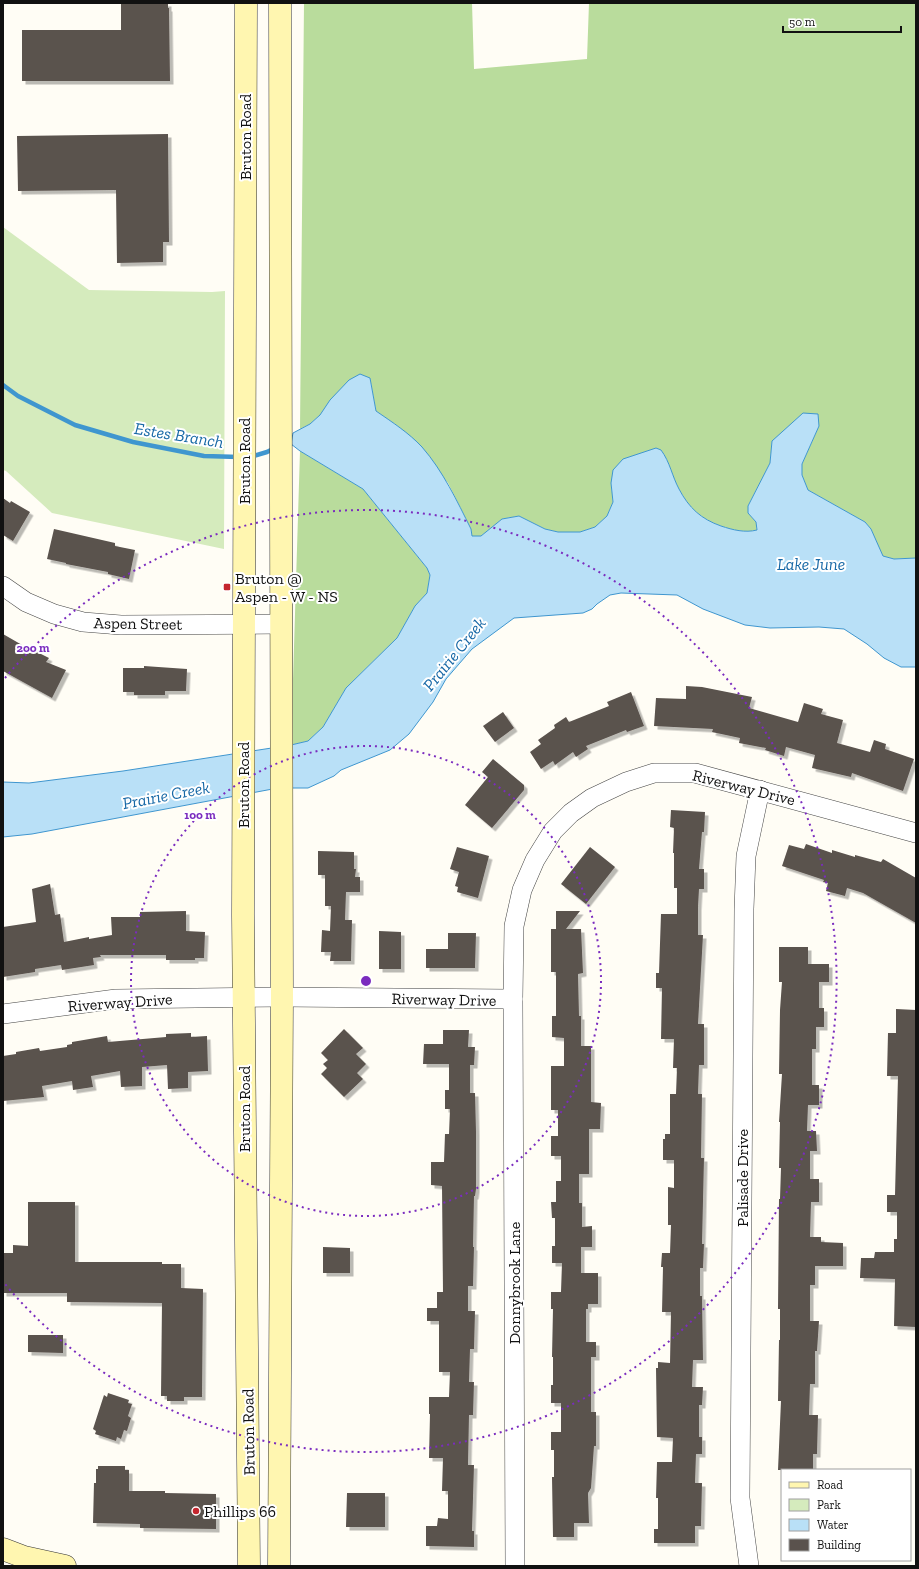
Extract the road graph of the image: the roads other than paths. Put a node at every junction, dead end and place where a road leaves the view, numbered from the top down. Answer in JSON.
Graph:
{"nodes":[{"id":1,"x":246,"y":3,"type":"edge"},
{"id":2,"x":280,"y":3,"type":"edge"},
{"id":3,"x":280,"y":111,"type":"junction"},
{"id":4,"x":245,"y":112,"type":"junction"},
{"id":5,"x":3,"y":586,"type":"edge"},
{"id":6,"x":244,"y":623,"type":"junction"},
{"id":7,"x":281,"y":624,"type":"junction"},
{"id":8,"x":760,"y":790,"type":"junction"},
{"id":9,"x":916,"y":833,"type":"edge"},
{"id":10,"x":244,"y":997,"type":"junction"},
{"id":11,"x":282,"y":997,"type":"junction"},
{"id":12,"x":513,"y":999,"type":"junction"},
{"id":13,"x":3,"y":1014,"type":"edge"},
{"id":14,"x":3,"y":1549,"type":"edge"},
{"id":15,"x":65,"y":1566,"type":"edge"},
{"id":16,"x":249,"y":1566,"type":"edge"},
{"id":17,"x":279,"y":1566,"type":"edge"},
{"id":18,"x":515,"y":1566,"type":"edge"},
{"id":19,"x":749,"y":1566,"type":"edge"}],
"edges":[{"from":1,"to":4,"type":"main road","name":"Bruton Road"},
{"from":2,"to":3,"type":"main road","name":"Bruton Road"},
{"from":3,"to":4,"type":"main road"},
{"from":3,"to":7,"type":"main road","name":"Bruton Road"},
{"from":4,"to":6,"type":"main road","name":"Bruton Road"},
{"from":5,"to":6,"type":"street","name":"Aspen Street"},
{"from":6,"to":7,"type":"street","name":"Aspen Street"},
{"from":6,"to":10,"type":"main road","name":"Bruton Road"},
{"from":7,"to":11,"type":"main road","name":"Bruton Road"},
{"from":8,"to":9,"type":"street","name":"Riverway Drive"},
{"from":8,"to":12,"type":"street","name":"Riverway Drive"},
{"from":8,"to":19,"type":"street","name":"Palisade Drive"},
{"from":10,"to":11,"type":"street","name":"Riverway Drive"},
{"from":10,"to":13,"type":"street","name":"Riverway Drive"},
{"from":10,"to":16,"type":"main road","name":"Bruton Road"},
{"from":11,"to":12,"type":"street","name":"Riverway Drive"},
{"from":11,"to":17,"type":"main road","name":"Bruton Road"},
{"from":12,"to":18,"type":"street","name":"Donnybrook Lane"},
{"from":14,"to":15,"type":"main road"}]}
